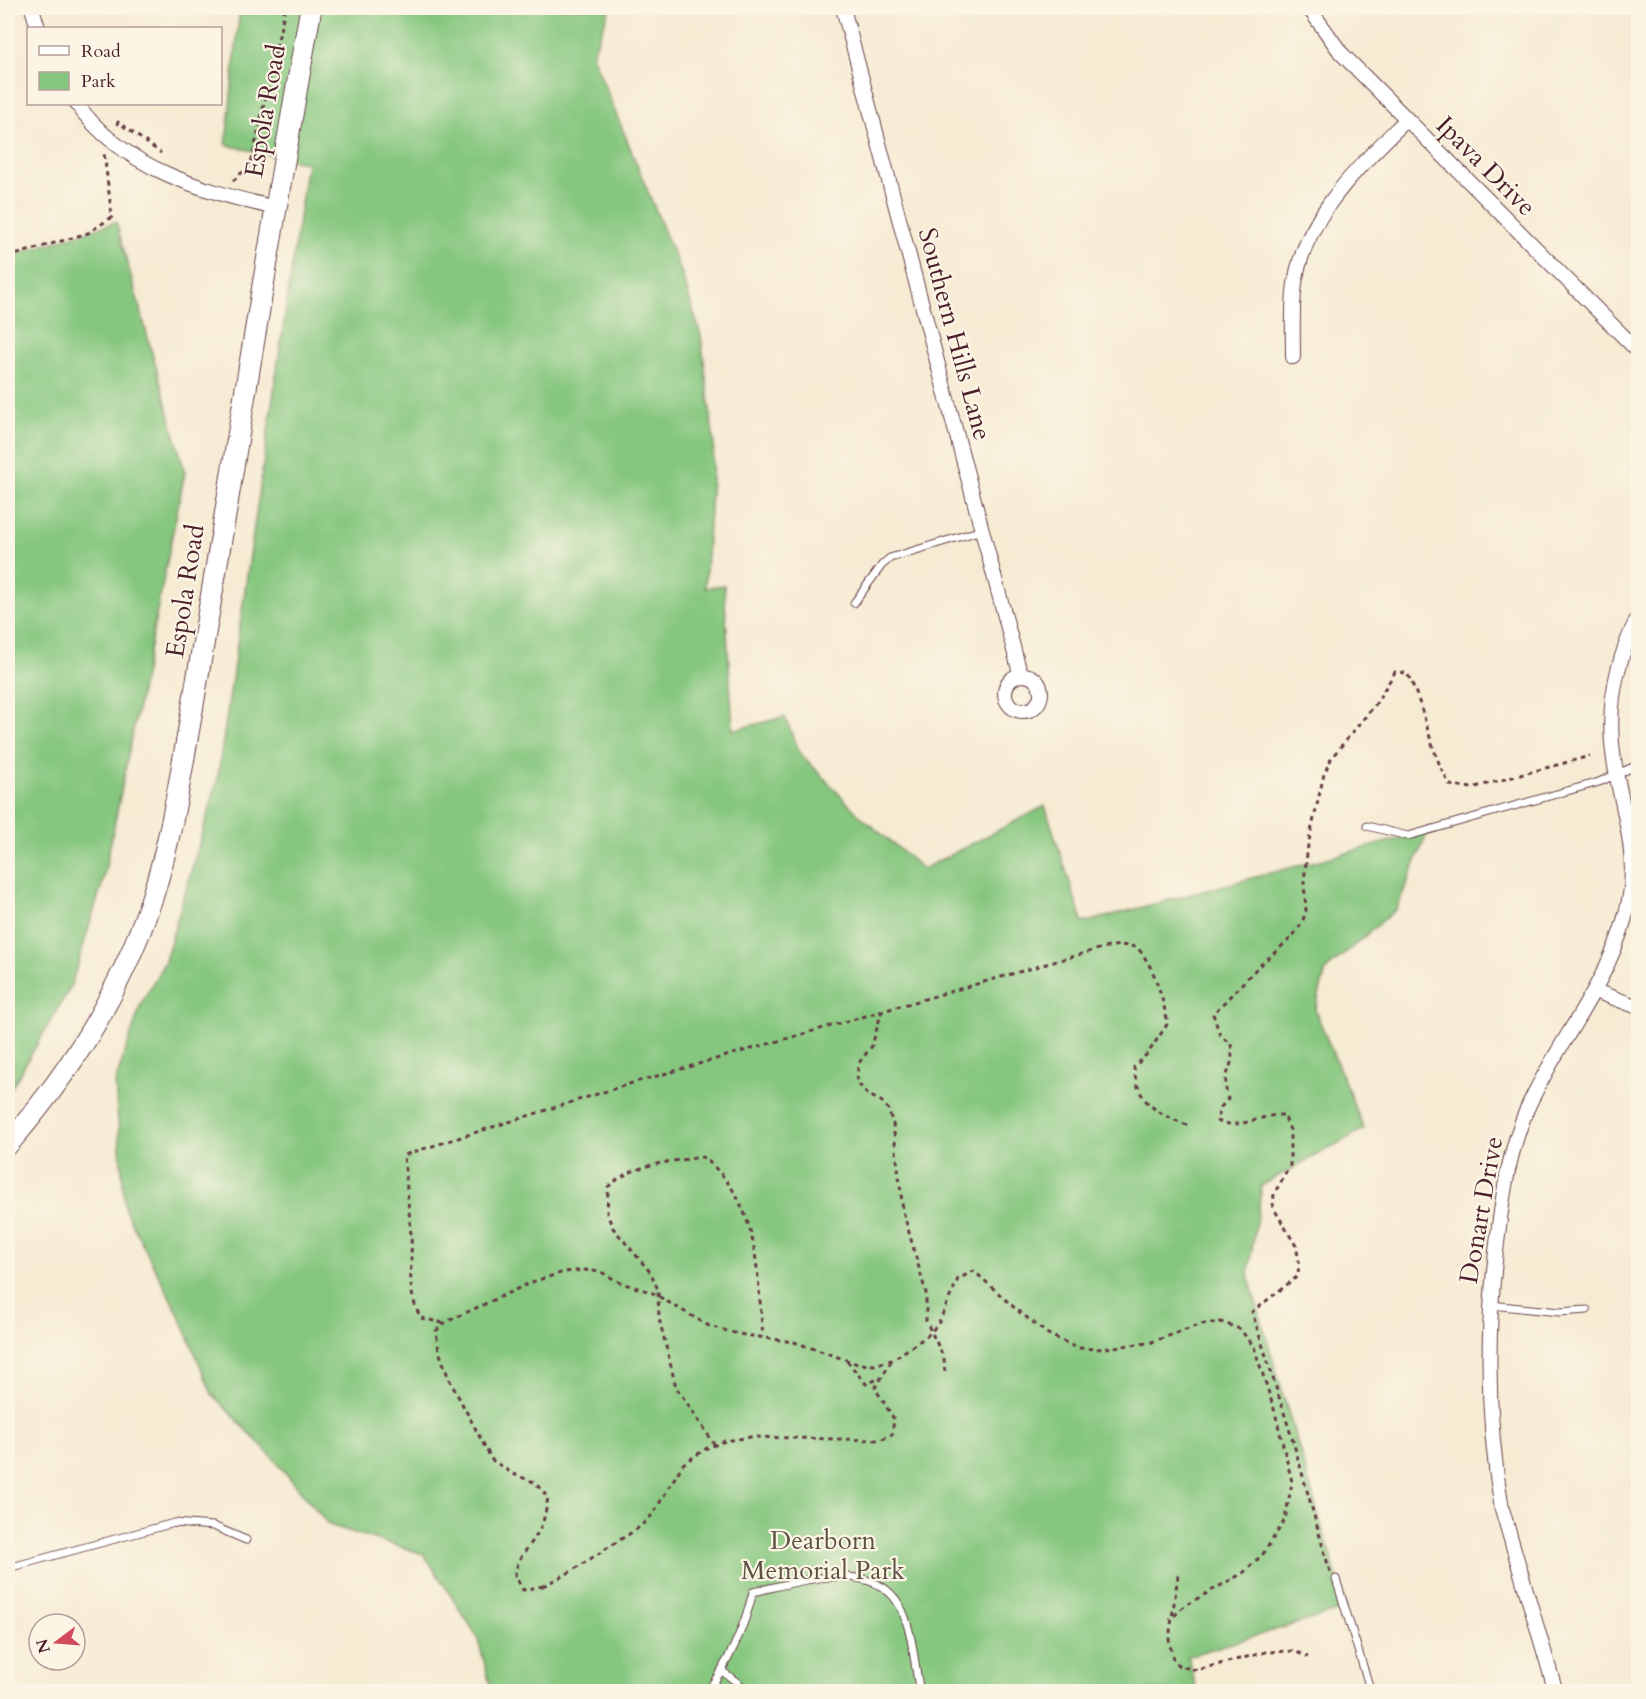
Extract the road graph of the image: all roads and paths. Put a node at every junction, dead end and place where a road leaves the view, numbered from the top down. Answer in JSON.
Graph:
{"nodes":[{"id":1,"x":32,"y":8,"type":"edge"},
{"id":2,"x":285,"y":8,"type":"edge"},
{"id":3,"x":311,"y":8,"type":"edge"},
{"id":4,"x":843,"y":8,"type":"edge"},
{"id":5,"x":1309,"y":8,"type":"edge"},
{"id":6,"x":38,"y":27,"type":"edge"},
{"id":7,"x":78,"y":105,"type":"edge"},
{"id":8,"x":1406,"y":120,"type":"junction"},
{"id":9,"x":111,"y":138,"type":"junction"},
{"id":10,"x":168,"y":159,"type":"dead end"},
{"id":11,"x":225,"y":179,"type":"dead end"},
{"id":12,"x":274,"y":208,"type":"junction"},
{"id":13,"x":8,"y":257,"type":"edge"},
{"id":14,"x":1638,"y":351,"type":"edge"},
{"id":15,"x":1293,"y":357,"type":"dead end"},
{"id":16,"x":982,"y":530,"type":"junction"},
{"id":17,"x":854,"y":603,"type":"dead end"},
{"id":18,"x":1638,"y":617,"type":"edge"},
{"id":19,"x":1020,"y":673,"type":"dead end"},
{"id":20,"x":1590,"y":756,"type":"dead end"},
{"id":21,"x":1638,"y":765,"type":"edge"},
{"id":22,"x":1618,"y":774,"type":"junction"},
{"id":23,"x":1367,"y":826,"type":"dead end"},
{"id":24,"x":1595,"y":991,"type":"junction"},
{"id":25,"x":1638,"y":1007,"type":"edge"},
{"id":26,"x":882,"y":1010,"type":"junction"},
{"id":27,"x":1187,"y":1125,"type":"dead end"},
{"id":28,"x":8,"y":1144,"type":"edge"},
{"id":29,"x":1490,"y":1305,"type":"junction"},
{"id":30,"x":1587,"y":1310,"type":"dead end"},
{"id":31,"x":444,"y":1323,"type":"junction"},
{"id":32,"x":763,"y":1336,"type":"junction"},
{"id":33,"x":847,"y":1360,"type":"junction"},
{"id":34,"x":892,"y":1360,"type":"junction"},
{"id":35,"x":945,"y":1374,"type":"dead end"},
{"id":36,"x":881,"y":1377,"type":"junction"},
{"id":37,"x":715,"y":1445,"type":"junction"},
{"id":38,"x":246,"y":1540,"type":"dead end"},
{"id":39,"x":8,"y":1568,"type":"edge"},
{"id":40,"x":1178,"y":1575,"type":"dead end"},
{"id":41,"x":1336,"y":1579,"type":"joint"},
{"id":42,"x":1170,"y":1620,"type":"junction"},
{"id":43,"x":1308,"y":1657,"type":"dead end"},
{"id":44,"x":722,"y":1671,"type":"junction"},
{"id":45,"x":707,"y":1692,"type":"edge"},
{"id":46,"x":750,"y":1692,"type":"edge"},
{"id":47,"x":920,"y":1692,"type":"edge"},
{"id":48,"x":1371,"y":1692,"type":"edge"},
{"id":49,"x":1556,"y":1692,"type":"edge"}],
"edges":[{"from":1,"to":6,"type":"street"},
{"from":2,"to":11,"type":"path"},
{"from":3,"to":12,"type":"main road","name":"Espola Road"},
{"from":4,"to":16,"type":"street","name":"Southern Hills Lane"},
{"from":5,"to":8,"type":"street","name":"Ipava Drive"},
{"from":7,"to":9,"type":"street"},
{"from":8,"to":14,"type":"street","name":"Ipava Drive"},
{"from":8,"to":15,"type":"street"},
{"from":9,"to":10,"type":"path"},
{"from":9,"to":12,"type":"street"},
{"from":9,"to":13,"type":"path"},
{"from":12,"to":28,"type":"main road","name":"Espola Road"},
{"from":16,"to":17,"type":"lane"},
{"from":16,"to":19,"type":"street","name":"Southern Hills Lane"},
{"from":18,"to":22,"type":"street","name":"Donart Drive"},
{"from":20,"to":41,"type":"path"},
{"from":21,"to":22,"type":"lane"},
{"from":22,"to":23,"type":"lane"},
{"from":22,"to":24,"type":"street","name":"Donart Drive"},
{"from":24,"to":25,"type":"street"},
{"from":24,"to":29,"type":"street","name":"Donart Drive"},
{"from":26,"to":27,"type":"path"},
{"from":26,"to":31,"type":"path"},
{"from":26,"to":35,"type":"path"},
{"from":29,"to":30,"type":"lane"},
{"from":29,"to":49,"type":"street","name":"Donart Drive"},
{"from":31,"to":32,"type":"path"},
{"from":31,"to":37,"type":"path"},
{"from":32,"to":33,"type":"path"},
{"from":32,"to":37,"type":"path"},
{"from":33,"to":34,"type":"path"},
{"from":33,"to":36,"type":"path"},
{"from":34,"to":36,"type":"path"},
{"from":34,"to":42,"type":"path"},
{"from":36,"to":37,"type":"path"},
{"from":38,"to":39,"type":"lane"},
{"from":40,"to":42,"type":"path"},
{"from":41,"to":48,"type":"lane"},
{"from":42,"to":43,"type":"path"},
{"from":44,"to":45,"type":"lane"},
{"from":44,"to":46,"type":"lane"},
{"from":44,"to":47,"type":"lane"}]}
